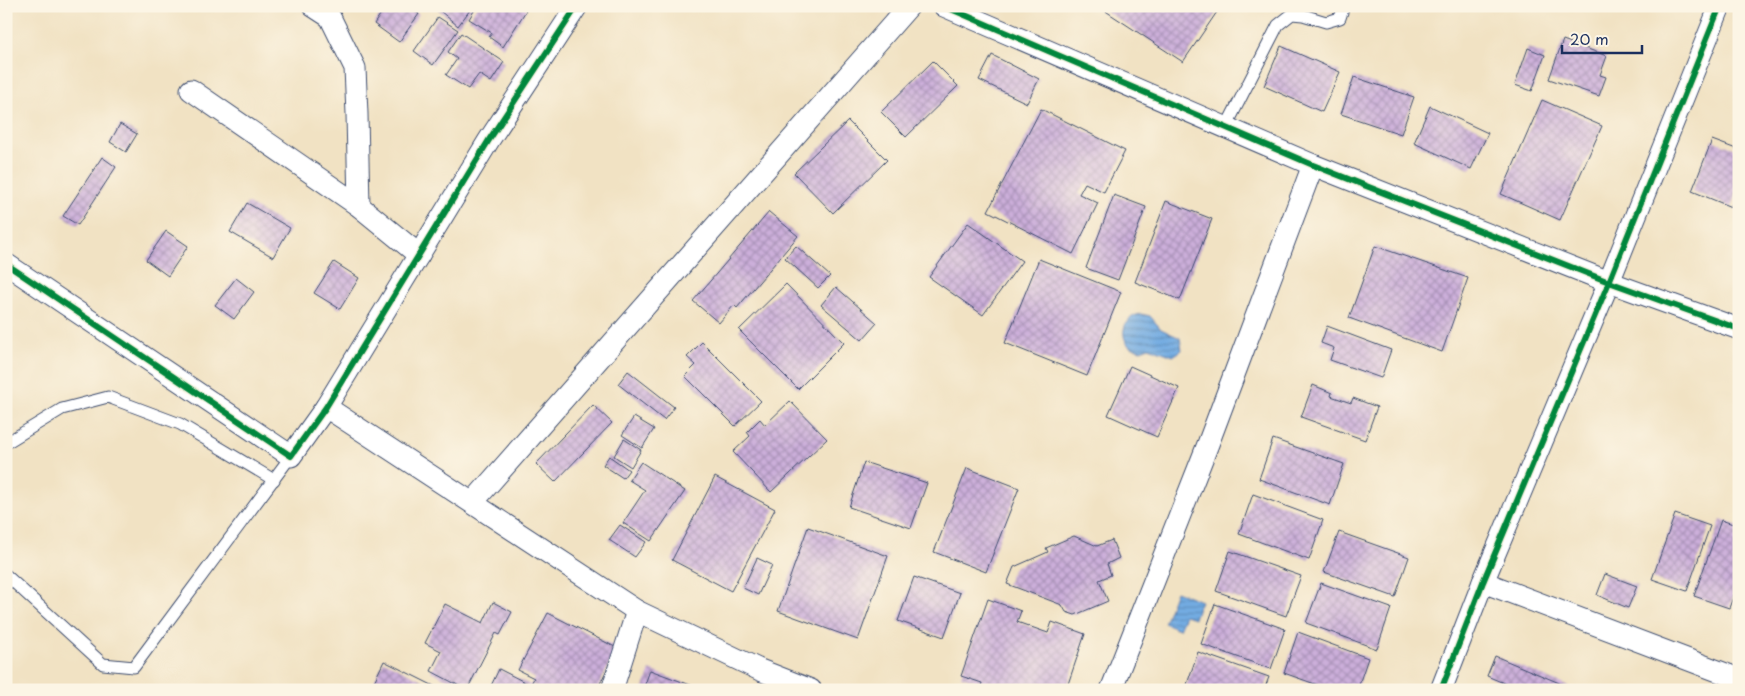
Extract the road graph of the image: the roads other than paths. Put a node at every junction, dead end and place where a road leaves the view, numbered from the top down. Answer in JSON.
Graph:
{"nodes":[{"id":1,"x":313,"y":6,"type":"edge"},
{"id":2,"x":577,"y":6,"type":"edge"},
{"id":3,"x":910,"y":6,"type":"edge"},
{"id":4,"x":944,"y":6,"type":"edge"},
{"id":5,"x":1344,"y":6,"type":"edge"},
{"id":6,"x":1720,"y":6,"type":"edge"},
{"id":7,"x":191,"y":90,"type":"dead end"},
{"id":8,"x":1226,"y":127,"type":"junction"},
{"id":9,"x":1313,"y":165,"type":"junction"},
{"id":10,"x":359,"y":206,"type":"junction"},
{"id":11,"x":419,"y":255,"type":"junction"},
{"id":12,"x":6,"y":264,"type":"edge"},
{"id":13,"x":1609,"y":282,"type":"junction"},
{"id":14,"x":1739,"y":329,"type":"edge"},
{"id":15,"x":326,"y":407,"type":"junction"},
{"id":16,"x":6,"y":443,"type":"edge"},
{"id":17,"x":291,"y":456,"type":"junction"},
{"id":18,"x":274,"y":480,"type":"junction"},
{"id":19,"x":473,"y":502,"type":"junction"},
{"id":20,"x":6,"y":575,"type":"edge"},
{"id":21,"x":1483,"y":582,"type":"junction"},
{"id":22,"x":637,"y":611,"type":"junction"},
{"id":23,"x":1739,"y":680,"type":"edge"},
{"id":24,"x":612,"y":690,"type":"edge"},
{"id":25,"x":811,"y":690,"type":"edge"},
{"id":26,"x":1112,"y":690,"type":"edge"},
{"id":27,"x":1441,"y":690,"type":"edge"}],
"edges":[{"from":1,"to":10,"type":"street"},
{"from":2,"to":11,"type":"street"},
{"from":3,"to":19,"type":"street"},
{"from":4,"to":8,"type":"street"},
{"from":5,"to":8,"type":"lane"},
{"from":6,"to":13,"type":"street"},
{"from":7,"to":10,"type":"street"},
{"from":8,"to":9,"type":"street"},
{"from":9,"to":13,"type":"street"},
{"from":9,"to":26,"type":"street"},
{"from":10,"to":11,"type":"street"},
{"from":11,"to":15,"type":"street"},
{"from":12,"to":17,"type":"street"},
{"from":13,"to":14,"type":"street"},
{"from":13,"to":21,"type":"street"},
{"from":15,"to":17,"type":"street"},
{"from":15,"to":19,"type":"street"},
{"from":16,"to":18,"type":"lane"},
{"from":17,"to":18,"type":"lane"},
{"from":18,"to":20,"type":"lane"},
{"from":19,"to":22,"type":"street"},
{"from":21,"to":23,"type":"street"},
{"from":21,"to":27,"type":"street"},
{"from":22,"to":24,"type":"street"},
{"from":22,"to":25,"type":"street"}]}
